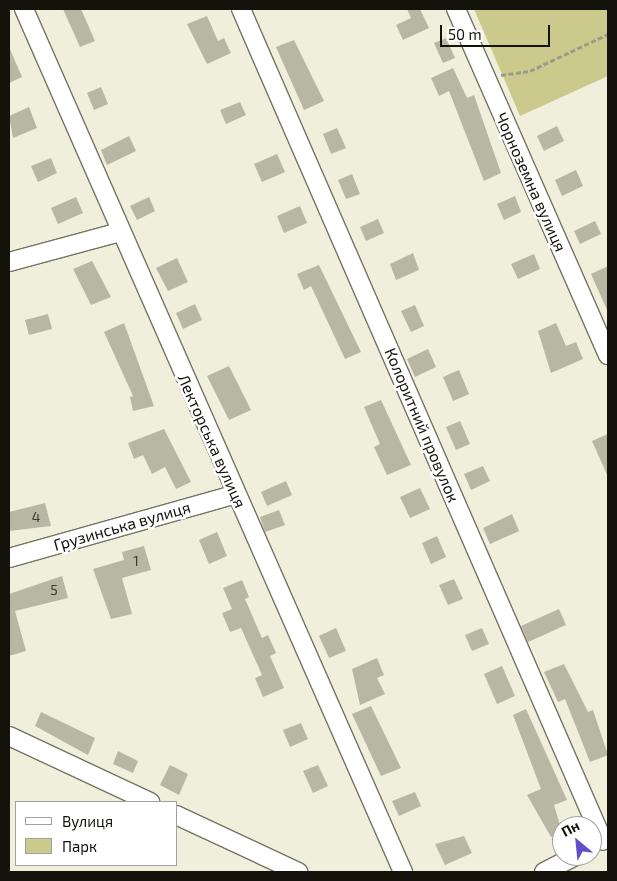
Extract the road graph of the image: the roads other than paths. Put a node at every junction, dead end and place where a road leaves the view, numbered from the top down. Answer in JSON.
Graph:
{"nodes":[{"id":1,"x":24,"y":9,"type":"edge"},
{"id":2,"x":241,"y":9,"type":"edge"},
{"id":3,"x":456,"y":9,"type":"edge"},
{"id":4,"x":120,"y":232,"type":"junction"},
{"id":5,"x":9,"y":262,"type":"edge"},
{"id":6,"x":608,"y":355,"type":"edge"},
{"id":7,"x":236,"y":494,"type":"junction"},
{"id":8,"x":9,"y":558,"type":"edge"},
{"id":9,"x":9,"y":736,"type":"edge"},
{"id":10,"x":148,"y":801,"type":"edge"},
{"id":11,"x":178,"y":816,"type":"edge"},
{"id":12,"x":589,"y":816,"type":"edge"},
{"id":13,"x":556,"y":866,"type":"edge"},
{"id":14,"x":298,"y":872,"type":"edge"},
{"id":15,"x":403,"y":872,"type":"edge"},
{"id":16,"x":544,"y":872,"type":"edge"}],
"edges":[{"from":1,"to":4,"type":"street","name":"Лекторська вулиця"},
{"from":2,"to":12,"type":"street","name":"Колоритний провулок"},
{"from":3,"to":6,"type":"street","name":"Чорноземна вулиця"},
{"from":4,"to":5,"type":"street"},
{"from":4,"to":7,"type":"street","name":"Лекторська вулиця"},
{"from":7,"to":8,"type":"street","name":"Грузинська вулиця"},
{"from":7,"to":15,"type":"street","name":"Лекторська вулиця"},
{"from":9,"to":10,"type":"street"},
{"from":11,"to":14,"type":"street"},
{"from":13,"to":16,"type":"street"}]}
